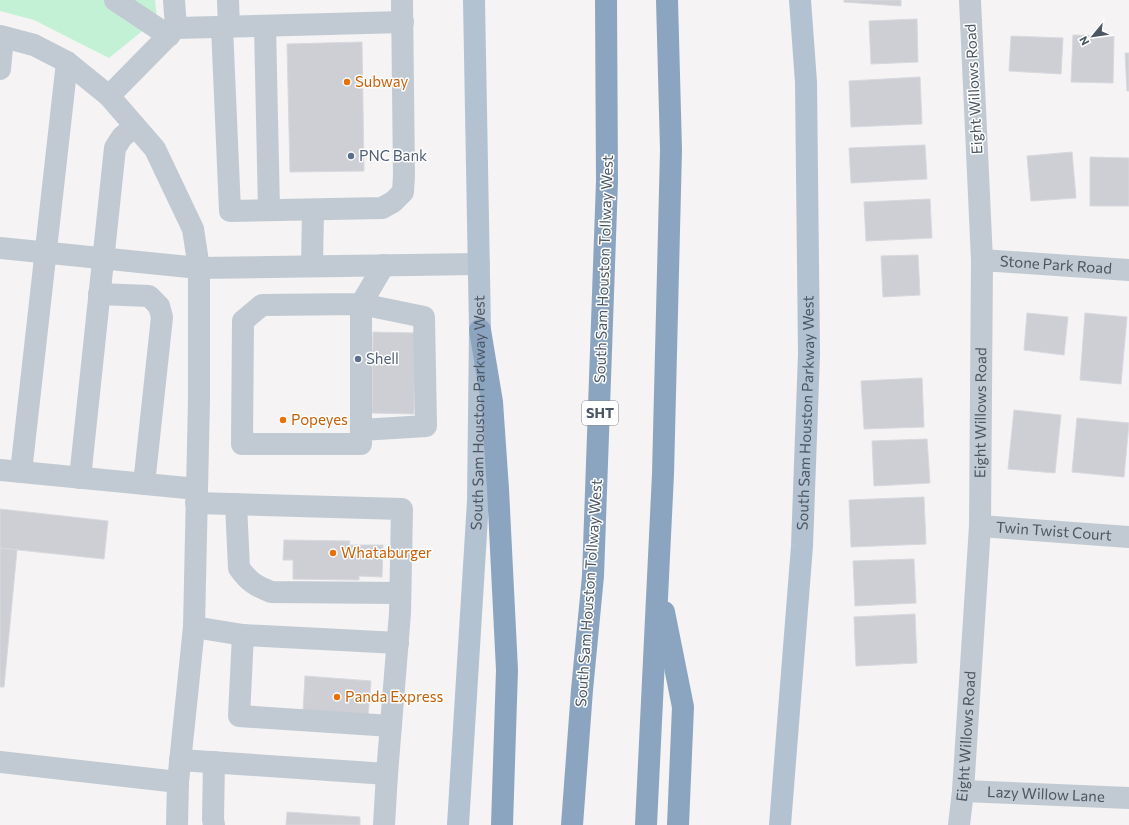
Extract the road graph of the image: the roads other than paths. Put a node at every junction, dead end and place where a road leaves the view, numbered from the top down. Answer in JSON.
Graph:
{"nodes":[{"id":1,"x":115,"y":0,"type":"edge"},
{"id":2,"x":174,"y":0,"type":"edge"},
{"id":3,"x":228,"y":0,"type":"edge"},
{"id":4,"x":402,"y":0,"type":"edge"},
{"id":5,"x":474,"y":0,"type":"edge"},
{"id":6,"x":606,"y":0,"type":"edge"},
{"id":7,"x":668,"y":0,"type":"edge"},
{"id":8,"x":800,"y":0,"type":"edge"},
{"id":9,"x":970,"y":0,"type":"edge"},
{"id":10,"x":403,"y":22,"type":"junction"},
{"id":11,"x":265,"y":26,"type":"junction"},
{"id":12,"x":226,"y":27,"type":"junction"},
{"id":13,"x":172,"y":32,"type":"junction"},
{"id":14,"x":2,"y":36,"type":"edge"},
{"id":15,"x":67,"y":62,"type":"junction"},
{"id":16,"x":0,"y":69,"type":"edge"},
{"id":17,"x":109,"y":96,"type":"junction"},
{"id":18,"x":136,"y":126,"type":"junction"},
{"id":19,"x":269,"y":210,"type":"junction"},
{"id":20,"x":313,"y":210,"type":"junction"},
{"id":21,"x":0,"y":248,"type":"edge"},
{"id":22,"x":46,"y":253,"type":"junction"},
{"id":23,"x":103,"y":259,"type":"junction"},
{"id":24,"x":982,"y":260,"type":"junction"},
{"id":25,"x":479,"y":264,"type":"junction"},
{"id":26,"x":384,"y":265,"type":"junction"},
{"id":27,"x":312,"y":266,"type":"junction"},
{"id":28,"x":199,"y":268,"type":"junction"},
{"id":29,"x":1129,"y":270,"type":"edge"},
{"id":30,"x":99,"y":294,"type":"junction"},
{"id":31,"x":361,"y":304,"type":"junction"},
{"id":32,"x":480,"y":330,"type":"junction"},
{"id":33,"x":361,"y":430,"type":"junction"},
{"id":34,"x":10,"y":471,"type":"edge"},
{"id":35,"x":80,"y":478,"type":"junction"},
{"id":36,"x":144,"y":484,"type":"junction"},
{"id":37,"x":197,"y":496,"type":"junction"},
{"id":38,"x":236,"y":504,"type":"junction"},
{"id":39,"x":980,"y":526,"type":"junction"},
{"id":40,"x":1129,"y":537,"type":"edge"},
{"id":41,"x":658,"y":580,"type":"junction"},
{"id":42,"x":400,"y":592,"type":"junction"},
{"id":43,"x":194,"y":627,"type":"junction"},
{"id":44,"x":243,"y":635,"type":"junction"},
{"id":45,"x":398,"y":643,"type":"junction"},
{"id":46,"x":391,"y":726,"type":"junction"},
{"id":47,"x":180,"y":760,"type":"junction"},
{"id":48,"x":0,"y":762,"type":"edge"},
{"id":49,"x":214,"y":762,"type":"junction"},
{"id":50,"x":387,"y":774,"type":"junction"},
{"id":51,"x":178,"y":782,"type":"junction"},
{"id":52,"x":963,"y":791,"type":"junction"},
{"id":53,"x":1129,"y":798,"type":"edge"},
{"id":54,"x":177,"y":825,"type":"edge"},
{"id":55,"x":214,"y":825,"type":"edge"},
{"id":56,"x":384,"y":825,"type":"edge"},
{"id":57,"x":458,"y":825,"type":"edge"},
{"id":58,"x":502,"y":825,"type":"edge"},
{"id":59,"x":572,"y":825,"type":"edge"},
{"id":60,"x":646,"y":825,"type":"edge"},
{"id":61,"x":678,"y":825,"type":"edge"},
{"id":62,"x":780,"y":825,"type":"edge"},
{"id":63,"x":959,"y":825,"type":"edge"}],
"edges":[{"from":1,"to":13,"type":"street"},
{"from":2,"to":13,"type":"street"},
{"from":3,"to":12,"type":"street"},
{"from":4,"to":10,"type":"street"},
{"from":5,"to":25,"type":"main road","name":"South Sam Houston Parkway West"},
{"from":6,"to":59,"type":"highway","name":"South Sam Houston Tollway West","number":"SHT"},
{"from":7,"to":41,"type":"highway"},
{"from":8,"to":62,"type":"main road","name":"South Sam Houston Parkway West"},
{"from":9,"to":24,"type":"street","name":"Eight Willows Road"},
{"from":10,"to":11,"type":"street"},
{"from":10,"to":20,"type":"street"},
{"from":11,"to":12,"type":"street"},
{"from":11,"to":19,"type":"street"},
{"from":12,"to":13,"type":"street"},
{"from":12,"to":19,"type":"street"},
{"from":13,"to":17,"type":"street"},
{"from":14,"to":15,"type":"street"},
{"from":14,"to":16,"type":"street"},
{"from":15,"to":17,"type":"street"},
{"from":15,"to":22,"type":"street"},
{"from":17,"to":18,"type":"street"},
{"from":18,"to":23,"type":"street"},
{"from":18,"to":28,"type":"street"},
{"from":19,"to":20,"type":"street"},
{"from":20,"to":27,"type":"street"},
{"from":21,"to":22,"type":"street"},
{"from":22,"to":23,"type":"street"},
{"from":22,"to":34,"type":"street"},
{"from":23,"to":28,"type":"street"},
{"from":23,"to":30,"type":"street"},
{"from":24,"to":29,"type":"street","name":"Stone Park Road"},
{"from":24,"to":39,"type":"street","name":"Eight Willows Road"},
{"from":25,"to":26,"type":"street"},
{"from":25,"to":32,"type":"main road","name":"South Sam Houston Parkway West"},
{"from":26,"to":27,"type":"street"},
{"from":26,"to":31,"type":"street"},
{"from":27,"to":28,"type":"street"},
{"from":28,"to":37,"type":"street"},
{"from":30,"to":35,"type":"street"},
{"from":30,"to":36,"type":"street"},
{"from":31,"to":33,"type":"street"},
{"from":31,"to":33,"type":"street"},
{"from":31,"to":33,"type":"street"},
{"from":32,"to":57,"type":"main road","name":"South Sam Houston Parkway West"},
{"from":32,"to":58,"type":"highway"},
{"from":34,"to":35,"type":"street"},
{"from":35,"to":36,"type":"street"},
{"from":36,"to":37,"type":"street"},
{"from":37,"to":38,"type":"street"},
{"from":37,"to":43,"type":"street"},
{"from":38,"to":42,"type":"street"},
{"from":38,"to":42,"type":"street"},
{"from":39,"to":40,"type":"street","name":"Twin Twist Court"},
{"from":39,"to":52,"type":"street","name":"Eight Willows Road"},
{"from":41,"to":60,"type":"highway"},
{"from":41,"to":61,"type":"highway"},
{"from":42,"to":45,"type":"street"},
{"from":43,"to":44,"type":"street"},
{"from":43,"to":47,"type":"street"},
{"from":44,"to":45,"type":"street"},
{"from":44,"to":46,"type":"street"},
{"from":45,"to":46,"type":"street"},
{"from":46,"to":50,"type":"street"},
{"from":47,"to":49,"type":"street"},
{"from":47,"to":51,"type":"street"},
{"from":48,"to":51,"type":"street"},
{"from":49,"to":50,"type":"street"},
{"from":49,"to":55,"type":"street"},
{"from":50,"to":56,"type":"street"},
{"from":51,"to":54,"type":"street"},
{"from":52,"to":53,"type":"street","name":"Lazy Willow Lane"},
{"from":52,"to":63,"type":"street","name":"Eight Willows Road"}]}
